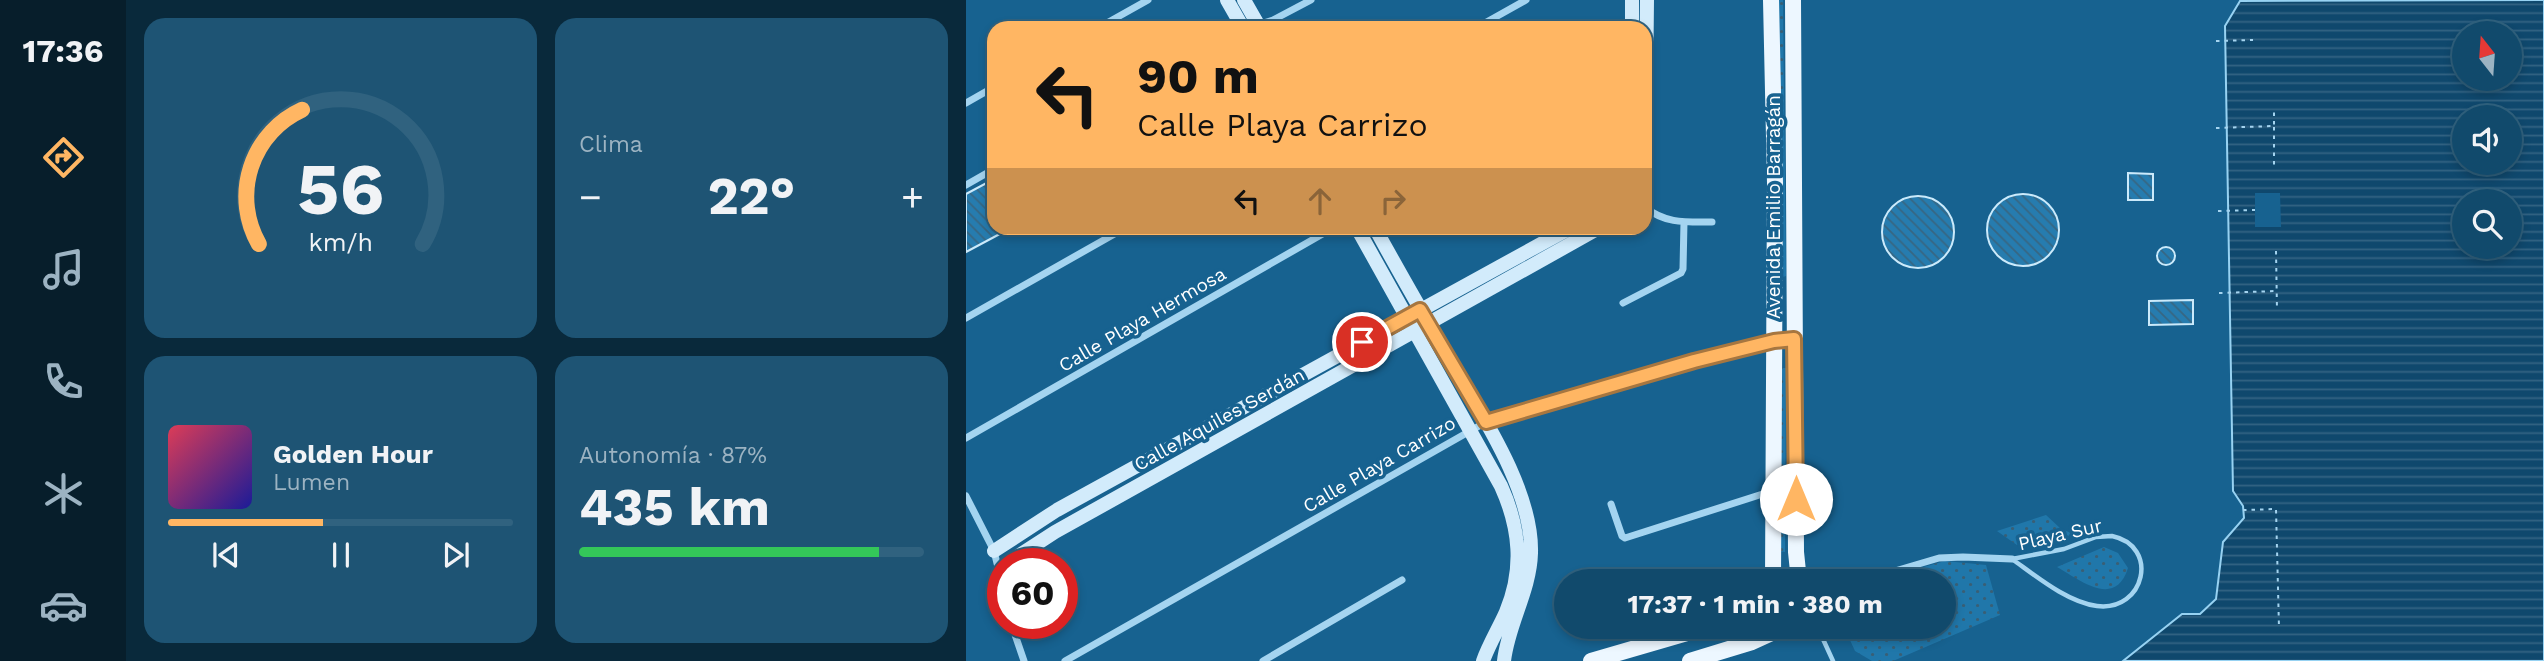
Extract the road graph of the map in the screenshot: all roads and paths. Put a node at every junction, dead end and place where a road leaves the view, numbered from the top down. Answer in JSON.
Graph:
{"nodes":[{"id":1,"x":1147,"y":0,"type":"edge"},
{"id":2,"x":1227,"y":0,"type":"edge"},
{"id":3,"x":1244,"y":0,"type":"edge"},
{"id":4,"x":1311,"y":0,"type":"edge"},
{"id":5,"x":1526,"y":0,"type":"edge"},
{"id":6,"x":1632,"y":0,"type":"edge"},
{"id":7,"x":1647,"y":0,"type":"edge"},
{"id":8,"x":1771,"y":0,"type":"edge"},
{"id":9,"x":1793,"y":0,"type":"edge"},
{"id":10,"x":1637,"y":20,"type":"edge"},
{"id":11,"x":1110,"y":21,"type":"edge"},
{"id":12,"x":1246,"y":21,"type":"edge"},
{"id":13,"x":1250,"y":21,"type":"edge"},
{"id":14,"x":1270,"y":21,"type":"edge"},
{"id":15,"x":1488,"y":21,"type":"edge"},
{"id":16,"x":2253,"y":40,"type":"dead end"},
{"id":17,"x":2216,"y":41,"type":"dead end"},
{"id":18,"x":987,"y":91,"type":"edge"},
{"id":19,"x":966,"y":103,"type":"edge"},
{"id":20,"x":2274,"y":112,"type":"dead end"},
{"id":21,"x":2274,"y":126,"type":"junction"},
{"id":22,"x":2216,"y":128,"type":"dead end"},
{"id":23,"x":2274,"y":168,"type":"dead end"},
{"id":24,"x":987,"y":173,"type":"edge"},
{"id":25,"x":966,"y":185,"type":"edge"},
{"id":26,"x":2255,"y":210,"type":"dead end"},
{"id":27,"x":2218,"y":211,"type":"dead end"},
{"id":28,"x":1652,"y":212,"type":"edge"},
{"id":29,"x":1684,"y":222,"type":"junction"},
{"id":30,"x":1712,"y":222,"type":"dead end"},
{"id":31,"x":1113,"y":235,"type":"edge"},
{"id":32,"x":1321,"y":235,"type":"edge"},
{"id":33,"x":1361,"y":235,"type":"edge"},
{"id":34,"x":1379,"y":235,"type":"edge"},
{"id":35,"x":1557,"y":235,"type":"edge"},
{"id":36,"x":1586,"y":235,"type":"edge"},
{"id":37,"x":2276,"y":251,"type":"dead end"},
{"id":38,"x":2277,"y":291,"type":"junction"},
{"id":39,"x":2220,"y":293,"type":"dead end"},
{"id":40,"x":1623,"y":303,"type":"dead end"},
{"id":41,"x":1420,"y":310,"type":"junction"},
{"id":42,"x":2277,"y":310,"type":"dead end"},
{"id":43,"x":1406,"y":317,"type":"junction"},
{"id":44,"x":966,"y":318,"type":"edge"},
{"id":45,"x":1428,"y":323,"type":"junction"},
{"id":46,"x":1414,"y":331,"type":"junction"},
{"id":47,"x":1794,"y":339,"type":"junction"},
{"id":48,"x":1774,"y":341,"type":"junction"},
{"id":49,"x":1486,"y":422,"type":"junction"},
{"id":50,"x":1470,"y":430,"type":"junction"},
{"id":51,"x":966,"y":438,"type":"edge"},
{"id":52,"x":1113,"y":480,"type":"junction"},
{"id":53,"x":1773,"y":491,"type":"junction"},
{"id":54,"x":966,"y":496,"type":"edge"},
{"id":55,"x":1116,"y":500,"type":"junction"},
{"id":56,"x":1611,"y":504,"type":"dead end"},
{"id":57,"x":2243,"y":510,"type":"dead end"},
{"id":58,"x":992,"y":548,"type":"edge"},
{"id":59,"x":999,"y":548,"type":"edge"},
{"id":60,"x":1031,"y":548,"type":"edge"},
{"id":61,"x":2012,"y":559,"type":"junction"},
{"id":62,"x":1773,"y":569,"type":"edge"},
{"id":63,"x":1798,"y":569,"type":"edge"},
{"id":64,"x":1902,"y":569,"type":"edge"},
{"id":65,"x":1402,"y":580,"type":"dead end"},
{"id":66,"x":2279,"y":628,"type":"dead end"},
{"id":67,"x":1016,"y":639,"type":"edge"},
{"id":68,"x":1666,"y":639,"type":"edge"},
{"id":69,"x":1758,"y":639,"type":"edge"},
{"id":70,"x":1823,"y":639,"type":"edge"},
{"id":71,"x":1024,"y":661,"type":"edge"},
{"id":72,"x":1065,"y":661,"type":"edge"},
{"id":73,"x":1263,"y":661,"type":"edge"},
{"id":74,"x":1483,"y":661,"type":"edge"},
{"id":75,"x":1504,"y":661,"type":"edge"},
{"id":76,"x":1591,"y":661,"type":"edge"},
{"id":77,"x":1690,"y":661,"type":"edge"},
{"id":78,"x":1833,"y":661,"type":"edge"}],
"edges":[{"from":1,"to":11,"type":"street"},
{"from":2,"to":12,"type":"street"},
{"from":3,"to":13,"type":"street"},
{"from":4,"to":14,"type":"street"},
{"from":5,"to":15,"type":"street"},
{"from":6,"to":10,"type":"street"},
{"from":7,"to":10,"type":"street"},
{"from":8,"to":48,"type":"main road","name":"Avenida Emilio Barragán"},
{"from":9,"to":47,"type":"main road","name":"Avenida Emilio Barragán"},
{"from":16,"to":17,"type":"path"},
{"from":18,"to":19,"type":"street"},
{"from":20,"to":21,"type":"path"},
{"from":21,"to":22,"type":"path"},
{"from":21,"to":23,"type":"path"},
{"from":24,"to":25,"type":"street"},
{"from":26,"to":27,"type":"path"},
{"from":28,"to":29,"type":"street"},
{"from":29,"to":30,"type":"street"},
{"from":29,"to":40,"type":"street"},
{"from":31,"to":44,"type":"street"},
{"from":32,"to":51,"type":"street","name":"Calle Playa Hermosa"},
{"from":33,"to":43,"type":"street"},
{"from":34,"to":41,"type":"street"},
{"from":35,"to":41,"type":"street","name":"Calle Aquiles Serdán"},
{"from":36,"to":45,"type":"street","name":"Calle Aquiles Serdán"},
{"from":37,"to":38,"type":"path"},
{"from":38,"to":39,"type":"path"},
{"from":38,"to":42,"type":"path"},
{"from":41,"to":43,"type":"street","name":"Calle Aquiles Serdán"},
{"from":41,"to":45,"type":"street"},
{"from":43,"to":46,"type":"street"},
{"from":43,"to":52,"type":"street","name":"Calle Aquiles Serdán"},
{"from":45,"to":46,"type":"street","name":"Calle Aquiles Serdán"},
{"from":45,"to":49,"type":"street"},
{"from":46,"to":50,"type":"street"},
{"from":46,"to":55,"type":"street","name":"Calle Aquiles Serdán"},
{"from":47,"to":48,"type":"street","name":"Calle Playa Carrizo"},
{"from":47,"to":63,"type":"main road","name":"Avenida Emilio Barragán"},
{"from":48,"to":49,"type":"street","name":"Calle Playa Carrizo"},
{"from":48,"to":53,"type":"main road","name":"Avenida Emilio Barragán"},
{"from":49,"to":50,"type":"street","name":"Calle Playa Carrizo"},
{"from":49,"to":75,"type":"street"},
{"from":50,"to":72,"type":"street","name":"Calle Playa Carrizo"},
{"from":50,"to":74,"type":"street"},
{"from":52,"to":55,"type":"street"},
{"from":52,"to":59,"type":"street","name":"Calle Aquiles Serdán"},
{"from":53,"to":56,"type":"street"},
{"from":53,"to":62,"type":"main road","name":"Avenida Emilio Barragán"},
{"from":54,"to":58,"type":"street"},
{"from":55,"to":60,"type":"street","name":"Calle Aquiles Serdán"},
{"from":57,"to":66,"type":"path"},
{"from":61,"to":61,"type":"lane","name":"Playa Sur"},
{"from":61,"to":64,"type":"street"},
{"from":65,"to":73,"type":"street"},
{"from":67,"to":71,"type":"street"},
{"from":68,"to":76,"type":"main road"},
{"from":69,"to":77,"type":"main road"},
{"from":70,"to":78,"type":"lane"}]}
